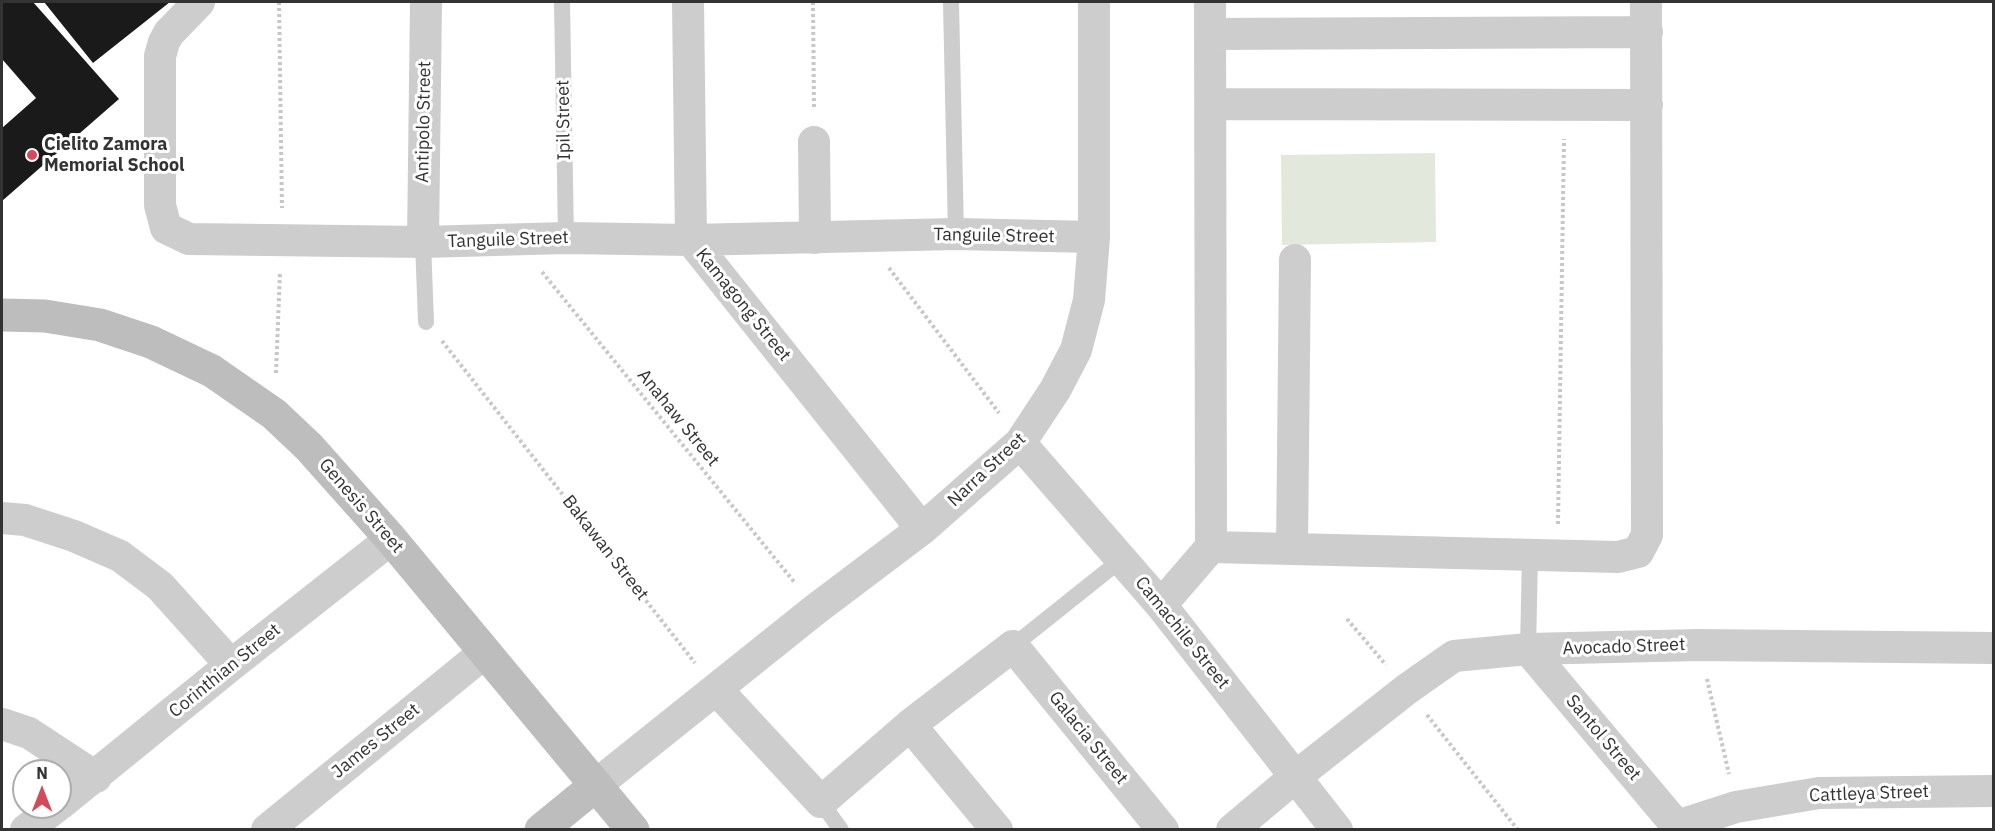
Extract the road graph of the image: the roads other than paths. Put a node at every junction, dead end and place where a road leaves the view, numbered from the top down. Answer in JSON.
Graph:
{"nodes":[{"id":1,"x":200,"y":2,"type":"edge"},
{"id":2,"x":426,"y":2,"type":"edge"},
{"id":3,"x":562,"y":2,"type":"edge"},
{"id":4,"x":688,"y":2,"type":"edge"},
{"id":5,"x":951,"y":2,"type":"edge"},
{"id":6,"x":1094,"y":2,"type":"edge"},
{"id":7,"x":1210,"y":2,"type":"edge"},
{"id":8,"x":1646,"y":2,"type":"edge"},
{"id":9,"x":1647,"y":32,"type":"junction"},
{"id":10,"x":1210,"y":34,"type":"junction"},
{"id":11,"x":1211,"y":104,"type":"junction"},
{"id":12,"x":1647,"y":105,"type":"junction"},
{"id":13,"x":814,"y":142,"type":"road end"},
{"id":14,"x":956,"y":234,"type":"junction"},
{"id":15,"x":1094,"y":237,"type":"junction"},
{"id":16,"x":566,"y":238,"type":"junction"},
{"id":17,"x":815,"y":238,"type":"junction"},
{"id":18,"x":691,"y":240,"type":"junction"},
{"id":19,"x":423,"y":242,"type":"junction"},
{"id":20,"x":1295,"y":260,"type":"dead end"},
{"id":21,"x":2,"y":315,"type":"edge"},
{"id":22,"x":426,"y":321,"type":"road end"},
{"id":23,"x":1020,"y":443,"type":"junction"},
{"id":24,"x":2,"y":518,"type":"edge"},
{"id":25,"x":922,"y":529,"type":"junction"},
{"id":26,"x":391,"y":539,"type":"junction"},
{"id":27,"x":1211,"y":547,"type":"junction"},
{"id":28,"x":1292,"y":549,"type":"junction"},
{"id":29,"x":1544,"y":555,"type":"junction"},
{"id":30,"x":1122,"y":559,"type":"junction"},
{"id":31,"x":1161,"y":605,"type":"junction"},
{"id":32,"x":1013,"y":646,"type":"junction"},
{"id":33,"x":1994,"y":648,"type":"edge"},
{"id":34,"x":1528,"y":649,"type":"junction"},
{"id":35,"x":484,"y":653,"type":"junction"},
{"id":36,"x":231,"y":665,"type":"junction"},
{"id":37,"x":717,"y":690,"type":"junction"},
{"id":38,"x":2,"y":724,"type":"edge"},
{"id":39,"x":910,"y":725,"type":"junction"},
{"id":40,"x":96,"y":777,"type":"junction"},
{"id":41,"x":1295,"y":777,"type":"junction"},
{"id":42,"x":596,"y":785,"type":"junction"},
{"id":43,"x":1994,"y":791,"type":"edge"},
{"id":44,"x":72,"y":795,"type":"edge"},
{"id":45,"x":821,"y":802,"type":"junction"},
{"id":46,"x":40,"y":819,"type":"edge"},
{"id":47,"x":1677,"y":826,"type":"joint"},
{"id":48,"x":26,"y":830,"type":"edge"},
{"id":49,"x":267,"y":830,"type":"edge"},
{"id":50,"x":542,"y":830,"type":"edge"},
{"id":51,"x":633,"y":830,"type":"edge"},
{"id":52,"x":842,"y":830,"type":"edge"},
{"id":53,"x":997,"y":830,"type":"edge"},
{"id":54,"x":1162,"y":830,"type":"edge"},
{"id":55,"x":1232,"y":830,"type":"edge"},
{"id":56,"x":1337,"y":830,"type":"edge"}],
"edges":[{"from":1,"to":19,"type":"street","name":"Tanguile Street"},
{"from":2,"to":19,"type":"street","name":"Antipolo Street"},
{"from":3,"to":16,"type":"lane","name":"Ipil Street"},
{"from":4,"to":18,"type":"street","name":"Kamagong Street"},
{"from":5,"to":14,"type":"lane"},
{"from":6,"to":15,"type":"street","name":"Narra Street"},
{"from":7,"to":10,"type":"street"},
{"from":8,"to":9,"type":"street"},
{"from":9,"to":10,"type":"street"},
{"from":9,"to":12,"type":"street"},
{"from":10,"to":11,"type":"street"},
{"from":11,"to":12,"type":"street"},
{"from":11,"to":27,"type":"street"},
{"from":12,"to":29,"type":"street"},
{"from":13,"to":17,"type":"street"},
{"from":14,"to":15,"type":"street","name":"Tanguile Street"},
{"from":14,"to":17,"type":"street","name":"Tanguile Street"},
{"from":15,"to":23,"type":"street","name":"Narra Street"},
{"from":16,"to":18,"type":"street","name":"Tanguile Street"},
{"from":16,"to":19,"type":"street","name":"Tanguile Street"},
{"from":17,"to":18,"type":"street","name":"Tanguile Street"},
{"from":18,"to":25,"type":"street","name":"Kamagong Street"},
{"from":19,"to":22,"type":"lane"},
{"from":20,"to":28,"type":"street"},
{"from":21,"to":26,"type":"street","name":"Genesis Street"},
{"from":23,"to":25,"type":"street","name":"Narra Street"},
{"from":23,"to":30,"type":"street","name":"Camachile Street"},
{"from":24,"to":36,"type":"street"},
{"from":25,"to":37,"type":"street","name":"Narra Street"},
{"from":26,"to":35,"type":"street","name":"Genesis Street"},
{"from":26,"to":36,"type":"street","name":"Corinthian Street"},
{"from":27,"to":28,"type":"street"},
{"from":27,"to":31,"type":"street"},
{"from":28,"to":29,"type":"street"},
{"from":29,"to":34,"type":"lane"},
{"from":30,"to":31,"type":"street","name":"Camachile Street"},
{"from":30,"to":32,"type":"lane"},
{"from":31,"to":41,"type":"street","name":"Camachile Street"},
{"from":32,"to":39,"type":"street"},
{"from":32,"to":54,"type":"street","name":"Galacia Street"},
{"from":33,"to":34,"type":"street","name":"Avocado Street"},
{"from":34,"to":41,"type":"street","name":"Avocado Street"},
{"from":34,"to":47,"type":"street","name":"Santol Street"},
{"from":35,"to":42,"type":"street","name":"Genesis Street"},
{"from":35,"to":49,"type":"street","name":"James Street"},
{"from":36,"to":40,"type":"street","name":"Corinthian Street"},
{"from":37,"to":42,"type":"street","name":"Narra Street"},
{"from":37,"to":45,"type":"street"},
{"from":38,"to":40,"type":"street"},
{"from":39,"to":45,"type":"street"},
{"from":39,"to":53,"type":"street"},
{"from":40,"to":44,"type":"street","name":"Corinthian Street"},
{"from":41,"to":55,"type":"street","name":"Avocado Street"},
{"from":41,"to":56,"type":"street","name":"Camachile Street"},
{"from":42,"to":50,"type":"street"},
{"from":42,"to":51,"type":"street","name":"Genesis Street"},
{"from":43,"to":47,"type":"street","name":"Cattleya Street"},
{"from":45,"to":52,"type":"lane"},
{"from":46,"to":48,"type":"street"}]}
